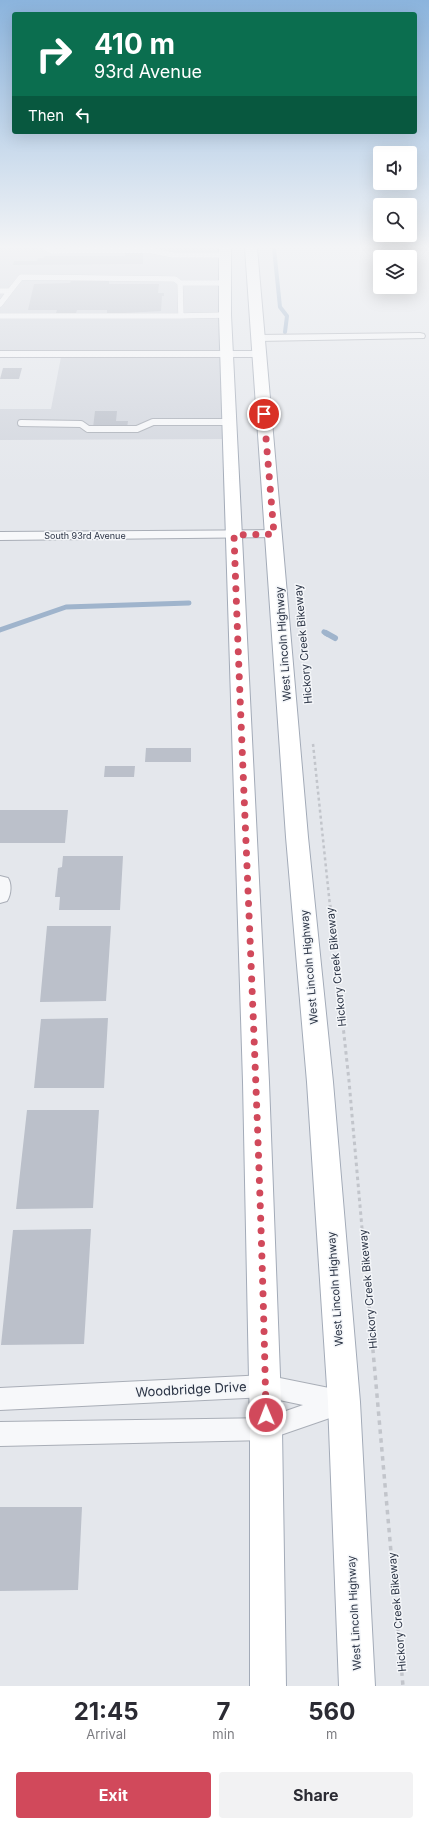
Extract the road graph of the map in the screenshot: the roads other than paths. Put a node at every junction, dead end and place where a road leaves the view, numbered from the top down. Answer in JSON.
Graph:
{"nodes":[{"id":1,"x":226,"y":327,"type":"edge"},
{"id":2,"x":257,"y":327,"type":"edge"},
{"id":3,"x":420,"y":336,"type":"dead end"},
{"id":4,"x":259,"y":346,"type":"junction"},
{"id":5,"x":0,"y":354,"type":"edge"},
{"id":6,"x":227,"y":354,"type":"junction"},
{"id":7,"x":230,"y":422,"type":"junction"},
{"id":8,"x":21,"y":424,"type":"dead end"},
{"id":9,"x":274,"y":534,"type":"junction"},
{"id":10,"x":234,"y":535,"type":"junction"},
{"id":11,"x":0,"y":536,"type":"edge"},
{"id":12,"x":0,"y":882,"type":"edge"},
{"id":13,"x":0,"y":897,"type":"edge"},
{"id":14,"x":266,"y":1386,"type":"junction"},
{"id":15,"x":0,"y":1399,"type":"edge"},
{"id":16,"x":344,"y":1402,"type":"junction"},
{"id":17,"x":266,"y":1429,"type":"junction"},
{"id":18,"x":0,"y":1434,"type":"edge"},
{"id":19,"x":268,"y":1686,"type":"edge"},
{"id":20,"x":357,"y":1686,"type":"edge"}],
"edges":[{"from":1,"to":6,"type":"main road"},
{"from":2,"to":4,"type":"main road","name":"West Lincoln Highway"},
{"from":3,"to":4,"type":"street"},
{"from":4,"to":6,"type":"street"},
{"from":4,"to":9,"type":"main road","name":"West Lincoln Highway"},
{"from":5,"to":6,"type":"street"},
{"from":6,"to":7,"type":"main road"},
{"from":7,"to":8,"type":"lane"},
{"from":7,"to":10,"type":"main road"},
{"from":9,"to":10,"type":"street","name":"South 93rd Avenue"},
{"from":9,"to":16,"type":"main road","name":"West Lincoln Highway"},
{"from":10,"to":11,"type":"street","name":"South 93rd Avenue"},
{"from":10,"to":14,"type":"main road"},
{"from":12,"to":13,"type":"street"},
{"from":14,"to":15,"type":"street","name":"Woodbridge Drive"},
{"from":14,"to":16,"type":"street","name":"Woodbridge Drive"},
{"from":14,"to":17,"type":"main road"},
{"from":16,"to":17,"type":"street"},
{"from":16,"to":20,"type":"main road","name":"West Lincoln Highway"},
{"from":17,"to":18,"type":"street"},
{"from":17,"to":19,"type":"main road"}]}
